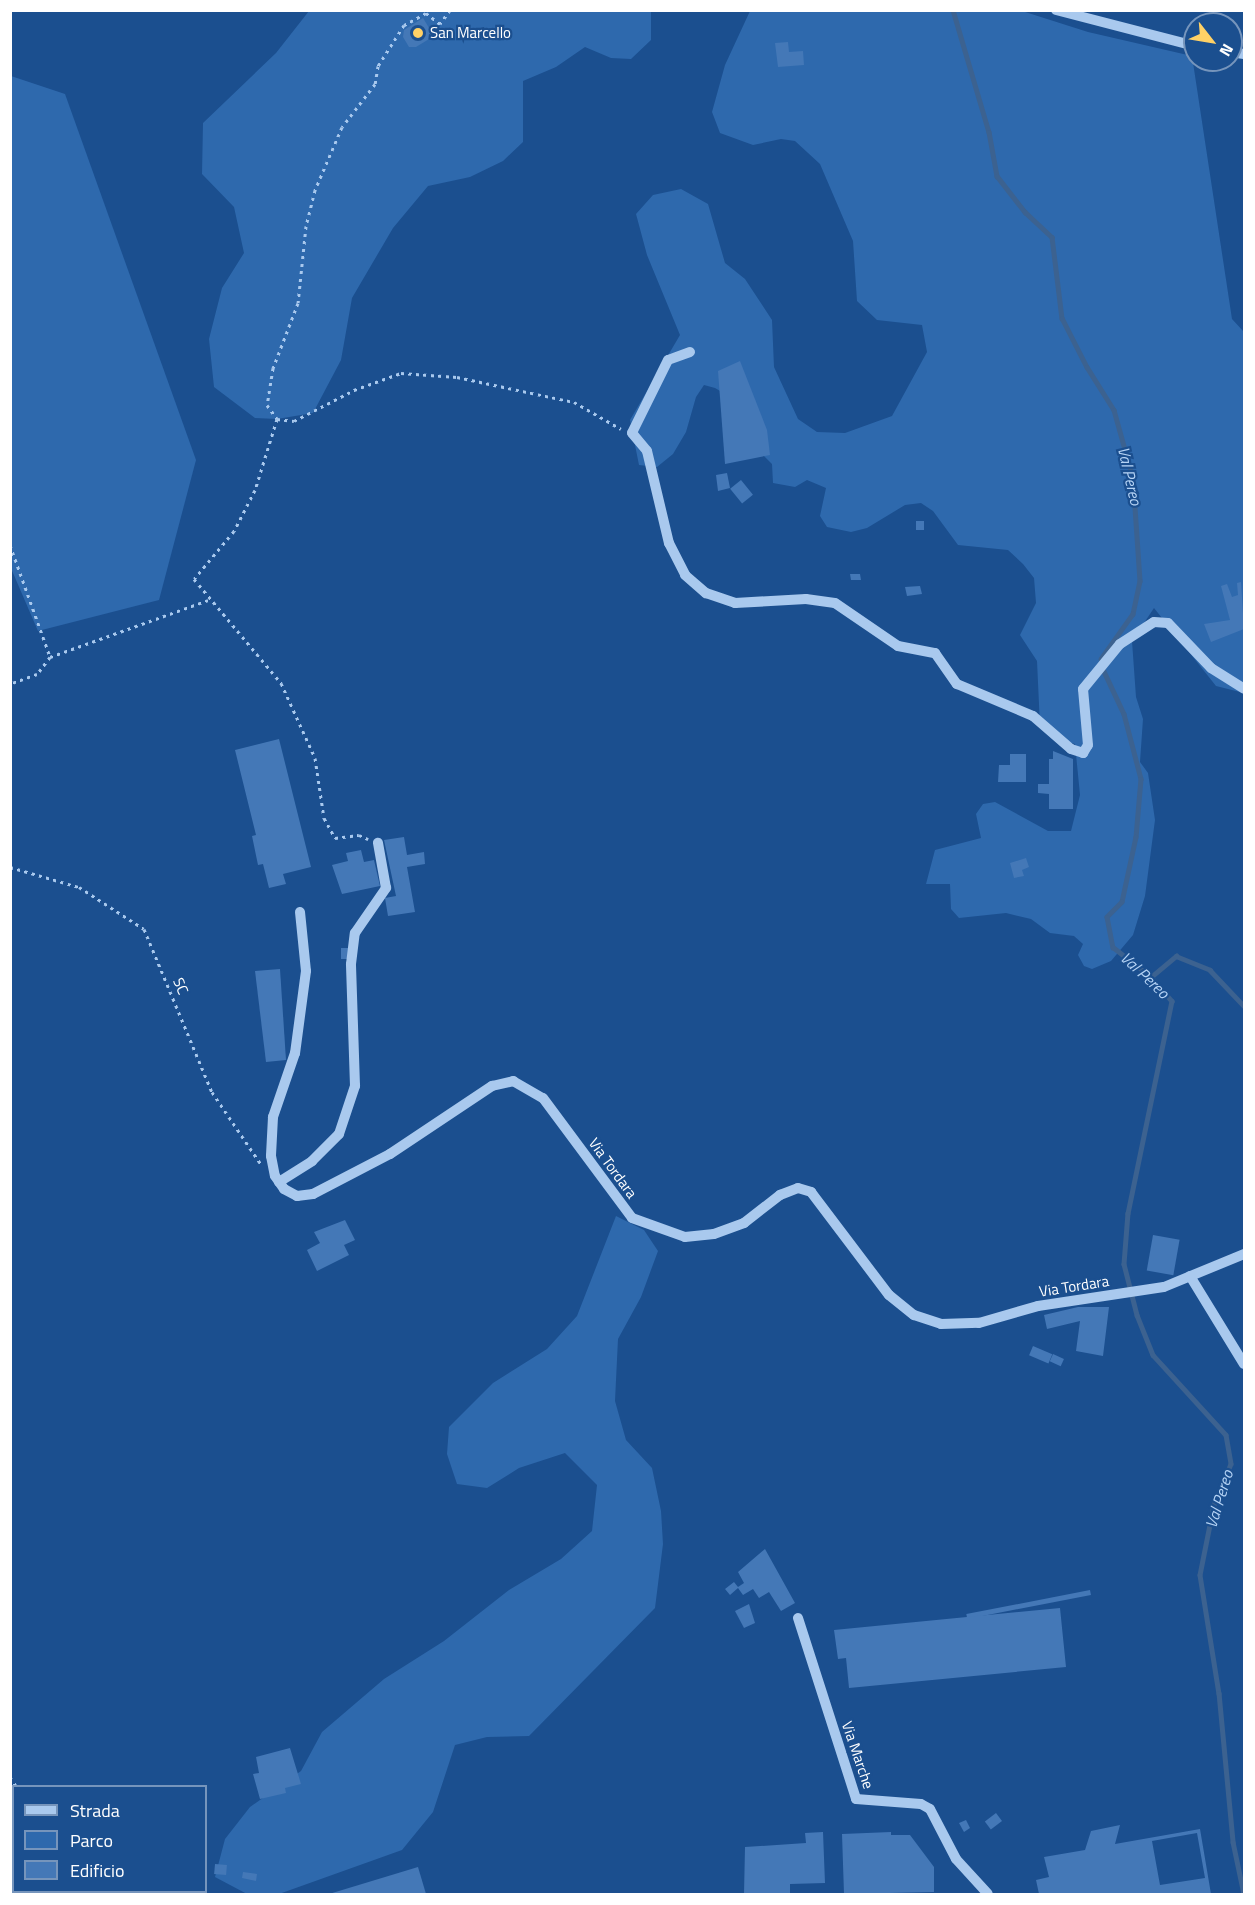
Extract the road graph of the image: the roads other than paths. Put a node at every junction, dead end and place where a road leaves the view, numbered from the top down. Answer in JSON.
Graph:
{"nodes":[{"id":1,"x":1056,"y":10,"type":"edge"},
{"id":2,"x":1100,"y":10,"type":"edge"},
{"id":3,"x":1100,"y":22,"type":"junction"},
{"id":4,"x":1183,"y":43,"type":"edge"},
{"id":5,"x":690,"y":352,"type":"dead end"},
{"id":6,"x":1245,"y":688,"type":"edge"},
{"id":7,"x":378,"y":843,"type":"road end"},
{"id":8,"x":300,"y":912,"type":"dead end"},
{"id":9,"x":277,"y":1179,"type":"junction"},
{"id":10,"x":1245,"y":1254,"type":"edge"},
{"id":11,"x":1190,"y":1276,"type":"junction"},
{"id":12,"x":1245,"y":1364,"type":"edge"},
{"id":13,"x":798,"y":1618,"type":"dead end"},
{"id":14,"x":988,"y":1894,"type":"edge"}],
"edges":[{"from":1,"to":3,"type":"street"},
{"from":2,"to":3,"type":"street"},
{"from":3,"to":4,"type":"street"},
{"from":5,"to":6,"type":"street"},
{"from":7,"to":9,"type":"street"},
{"from":8,"to":9,"type":"street"},
{"from":9,"to":11,"type":"street","name":"Via Tordara"},
{"from":10,"to":11,"type":"street","name":"Via Tordara"},
{"from":11,"to":12,"type":"street"},
{"from":13,"to":14,"type":"street","name":"Via Marche"}]}
